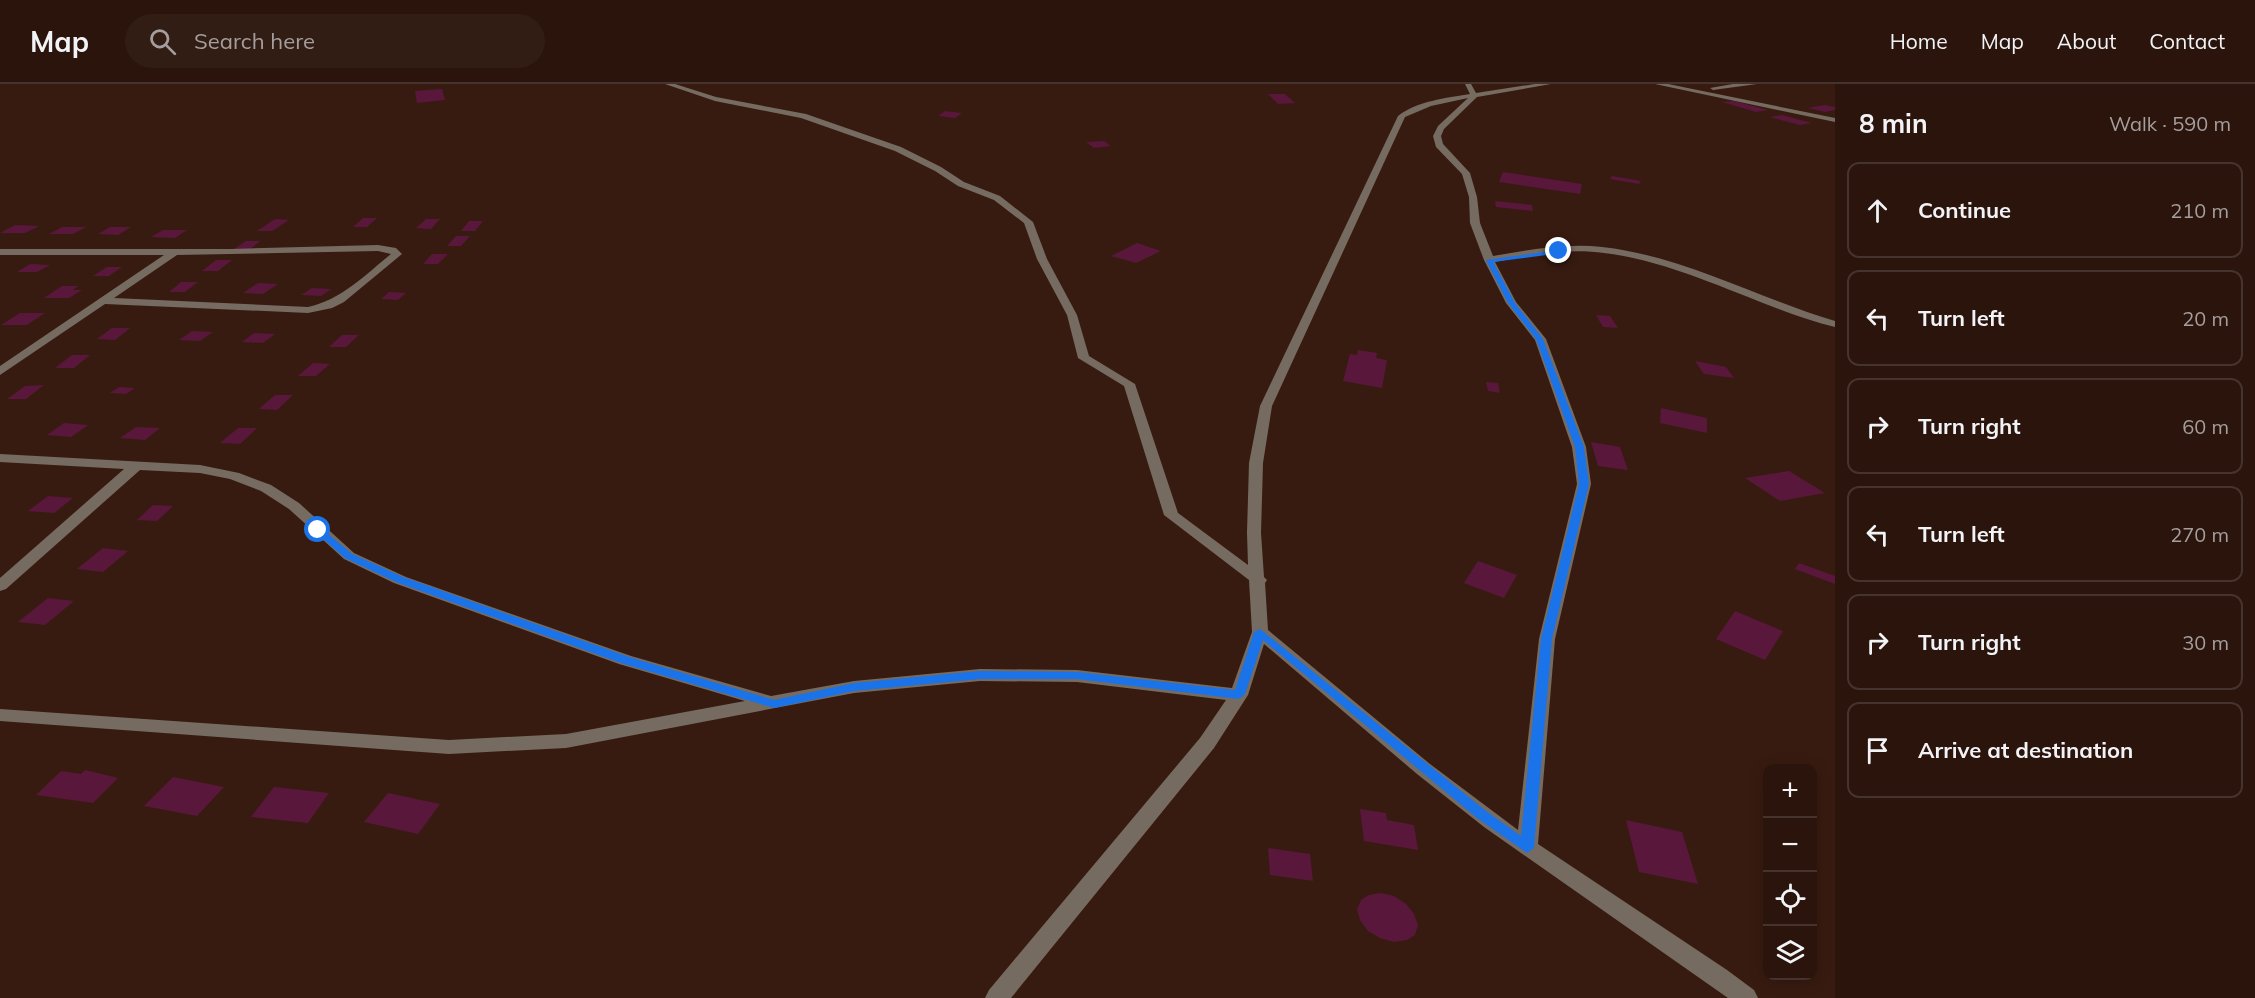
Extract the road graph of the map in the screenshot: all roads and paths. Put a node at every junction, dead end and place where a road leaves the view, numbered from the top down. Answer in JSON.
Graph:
{"nodes":[{"id":1,"x":668,"y":84,"type":"edge"},
{"id":2,"x":1548,"y":84,"type":"edge"},
{"id":3,"x":1658,"y":84,"type":"edge"},
{"id":4,"x":1754,"y":84,"type":"edge"},
{"id":5,"x":1685,"y":86,"type":"edge"},
{"id":6,"x":1471,"y":90,"type":"edge"},
{"id":7,"x":1835,"y":120,"type":"edge"},
{"id":8,"x":0,"y":252,"type":"edge"},
{"id":9,"x":175,"y":252,"type":"junction"},
{"id":10,"x":1490,"y":260,"type":"junction"},
{"id":11,"x":104,"y":301,"type":"junction"},
{"id":12,"x":1835,"y":324,"type":"edge"},
{"id":13,"x":1,"y":370,"type":"edge"},
{"id":14,"x":0,"y":458,"type":"edge"},
{"id":15,"x":137,"y":465,"type":"junction"},
{"id":16,"x":1258,"y":580,"type":"junction"},
{"id":17,"x":0,"y":586,"type":"edge"},
{"id":18,"x":1260,"y":632,"type":"junction"},
{"id":19,"x":1239,"y":694,"type":"junction"},
{"id":20,"x":774,"y":704,"type":"junction"},
{"id":21,"x":0,"y":716,"type":"edge"},
{"id":22,"x":1527,"y":848,"type":"junction"},
{"id":23,"x":997,"y":998,"type":"edge"},
{"id":24,"x":1746,"y":998,"type":"edge"}],
"edges":[{"from":1,"to":16,"type":"street"},
{"from":2,"to":6,"type":"street"},
{"from":3,"to":5,"type":"street"},
{"from":4,"to":5,"type":"street"},
{"from":5,"to":7,"type":"street"},
{"from":6,"to":10,"type":"street"},
{"from":6,"to":16,"type":"street"},
{"from":8,"to":9,"type":"street"},
{"from":9,"to":11,"type":"street"},
{"from":9,"to":11,"type":"street"},
{"from":10,"to":12,"type":"street"},
{"from":10,"to":22,"type":"street"},
{"from":11,"to":13,"type":"street"},
{"from":14,"to":15,"type":"street"},
{"from":15,"to":17,"type":"street"},
{"from":15,"to":20,"type":"street"},
{"from":16,"to":18,"type":"street"},
{"from":18,"to":19,"type":"street"},
{"from":18,"to":22,"type":"street"},
{"from":19,"to":20,"type":"street"},
{"from":19,"to":23,"type":"street"},
{"from":20,"to":21,"type":"street"},
{"from":22,"to":24,"type":"street"}]}
